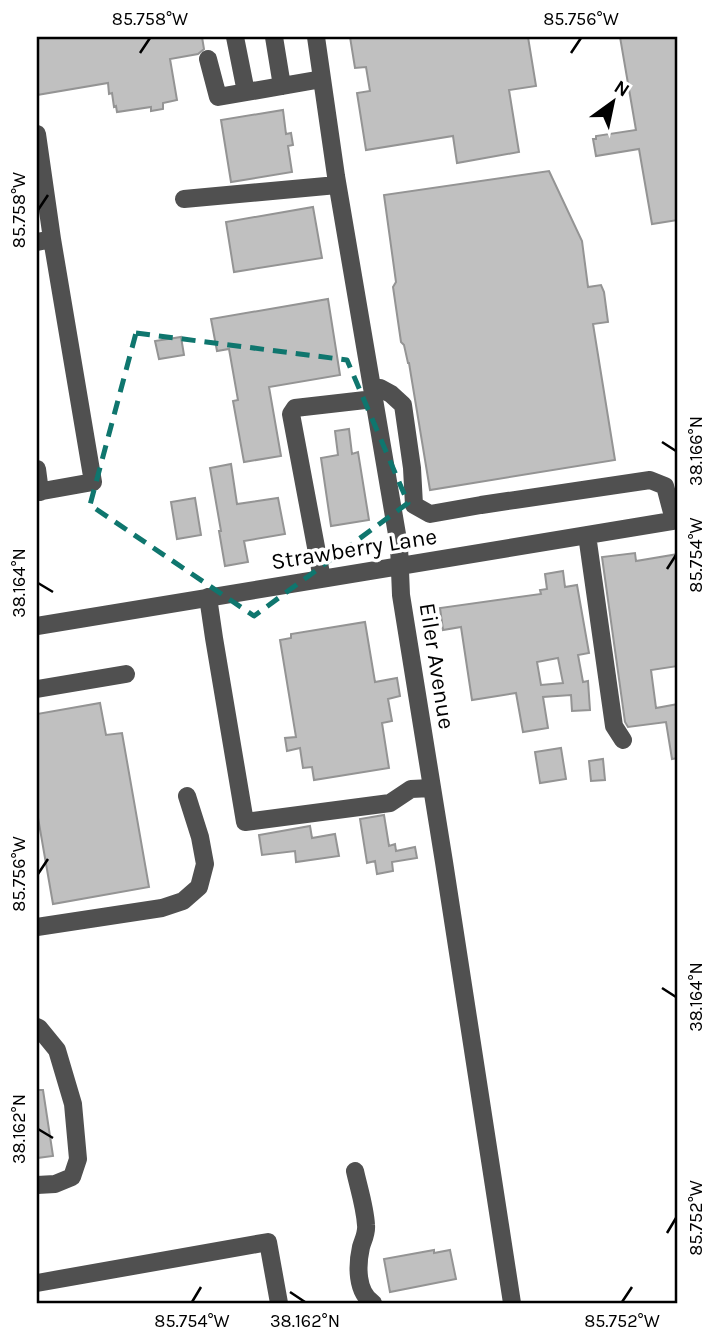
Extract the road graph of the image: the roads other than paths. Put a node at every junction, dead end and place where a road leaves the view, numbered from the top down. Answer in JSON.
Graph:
{"nodes":[{"id":1,"x":235,"y":37,"type":"edge"},
{"id":2,"x":274,"y":37,"type":"edge"},
{"id":3,"x":316,"y":37,"type":"edge"},
{"id":4,"x":208,"y":59,"type":"dead end"},
{"id":5,"x":322,"y":79,"type":"junction"},
{"id":6,"x":282,"y":86,"type":"junction"},
{"id":7,"x":246,"y":92,"type":"junction"},
{"id":8,"x":37,"y":134,"type":"edge"},
{"id":9,"x":337,"y":186,"type":"junction"},
{"id":10,"x":184,"y":199,"type":"dead end"},
{"id":11,"x":45,"y":240,"type":"edge"},
{"id":12,"x":373,"y":393,"type":"junction"},
{"id":13,"x":37,"y":469,"type":"edge"},
{"id":14,"x":38,"y":492,"type":"edge"},
{"id":15,"x":676,"y":520,"type":"edge"},
{"id":16,"x":587,"y":535,"type":"junction"},
{"id":17,"x":399,"y":567,"type":"junction"},
{"id":18,"x":322,"y":579,"type":"junction"},
{"id":19,"x":208,"y":597,"type":"junction"},
{"id":20,"x":37,"y":626,"type":"edge"},
{"id":21,"x":126,"y":674,"type":"dead end"},
{"id":22,"x":37,"y":688,"type":"edge"},
{"id":23,"x":623,"y":740,"type":"dead end"},
{"id":24,"x":432,"y":788,"type":"junction"},
{"id":25,"x":187,"y":796,"type":"dead end"},
{"id":26,"x":37,"y":928,"type":"edge"},
{"id":27,"x":37,"y":1027,"type":"edge"},
{"id":28,"x":355,"y":1171,"type":"dead end"},
{"id":29,"x":37,"y":1185,"type":"edge"},
{"id":30,"x":37,"y":1283,"type":"edge"},
{"id":31,"x":279,"y":1303,"type":"edge"},
{"id":32,"x":373,"y":1303,"type":"edge"},
{"id":33,"x":512,"y":1303,"type":"edge"}],
"edges":[{"from":1,"to":7,"type":"street"},
{"from":2,"to":6,"type":"street"},
{"from":3,"to":5,"type":"street","name":"Eiler Avenue"},
{"from":4,"to":7,"type":"street"},
{"from":5,"to":6,"type":"street"},
{"from":5,"to":9,"type":"street","name":"Eiler Avenue"},
{"from":6,"to":7,"type":"street"},
{"from":8,"to":11,"type":"street"},
{"from":9,"to":10,"type":"street"},
{"from":9,"to":12,"type":"street","name":"Eiler Avenue"},
{"from":11,"to":14,"type":"street"},
{"from":12,"to":15,"type":"street"},
{"from":12,"to":17,"type":"street","name":"Eiler Avenue"},
{"from":12,"to":18,"type":"street"},
{"from":13,"to":14,"type":"street"},
{"from":15,"to":16,"type":"street","name":"Strawberry Lane"},
{"from":16,"to":17,"type":"street","name":"Strawberry Lane"},
{"from":16,"to":23,"type":"street"},
{"from":17,"to":18,"type":"street","name":"Strawberry Lane"},
{"from":17,"to":24,"type":"street","name":"Eiler Avenue"},
{"from":18,"to":19,"type":"street","name":"Strawberry Lane"},
{"from":19,"to":20,"type":"street","name":"Strawberry Lane"},
{"from":19,"to":24,"type":"street"},
{"from":21,"to":22,"type":"street"},
{"from":24,"to":33,"type":"street","name":"Eiler Avenue"},
{"from":25,"to":26,"type":"street"},
{"from":27,"to":29,"type":"street"},
{"from":28,"to":32,"type":"street"},
{"from":30,"to":31,"type":"street"}]}
